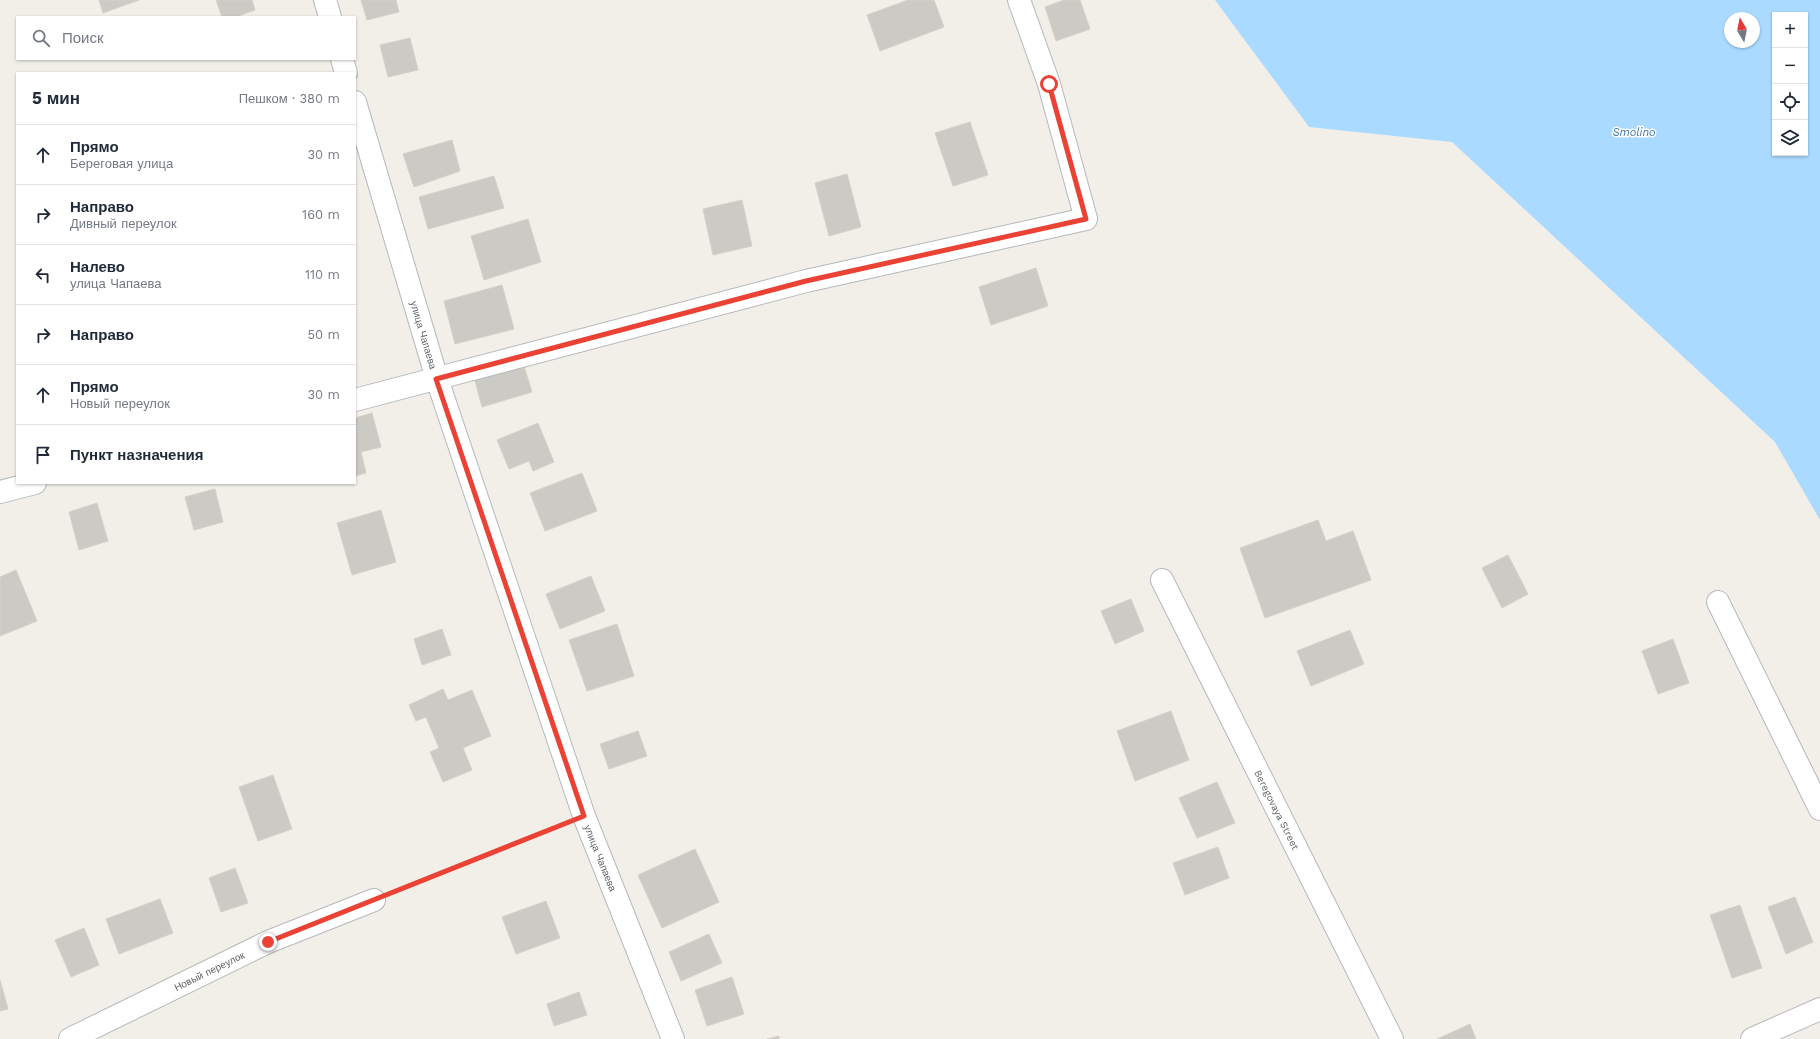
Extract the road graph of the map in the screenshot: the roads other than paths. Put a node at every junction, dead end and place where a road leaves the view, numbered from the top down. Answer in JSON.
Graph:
{"nodes":[{"id":1,"x":325,"y":0,"type":"edge"},
{"id":2,"x":1019,"y":0,"type":"edge"},
{"id":3,"x":330,"y":16,"type":"edge"},
{"id":4,"x":342,"y":60,"type":"edge"},
{"id":5,"x":346,"y":72,"type":"edge"},
{"id":6,"x":356,"y":105,"type":"edge"},
{"id":7,"x":436,"y":379,"type":"junction"},
{"id":8,"x":356,"y":400,"type":"edge"},
{"id":9,"x":31,"y":484,"type":"edge"},
{"id":10,"x":0,"y":492,"type":"edge"},
{"id":11,"x":1162,"y":580,"type":"dead end"},
{"id":12,"x":1718,"y":602,"type":"dead end"},
{"id":13,"x":1820,"y":809,"type":"edge"},
{"id":14,"x":374,"y":900,"type":"road end"},
{"id":15,"x":1820,"y":1009,"type":"edge"},
{"id":16,"x":70,"y":1039,"type":"edge"},
{"id":17,"x":673,"y":1039,"type":"edge"},
{"id":18,"x":1392,"y":1039,"type":"edge"},
{"id":19,"x":1752,"y":1039,"type":"edge"}],
"edges":[{"from":1,"to":3,"type":"street"},
{"from":2,"to":7,"type":"street"},
{"from":4,"to":5,"type":"street"},
{"from":6,"to":7,"type":"street","name":"улица Чапаева"},
{"from":7,"to":8,"type":"street"},
{"from":7,"to":17,"type":"street","name":"улица Чапаева"},
{"from":9,"to":10,"type":"street"},
{"from":11,"to":18,"type":"street","name":"Beregovaya Street"},
{"from":12,"to":13,"type":"street"},
{"from":14,"to":16,"type":"street","name":"Новый переулок"},
{"from":15,"to":19,"type":"street"}]}
